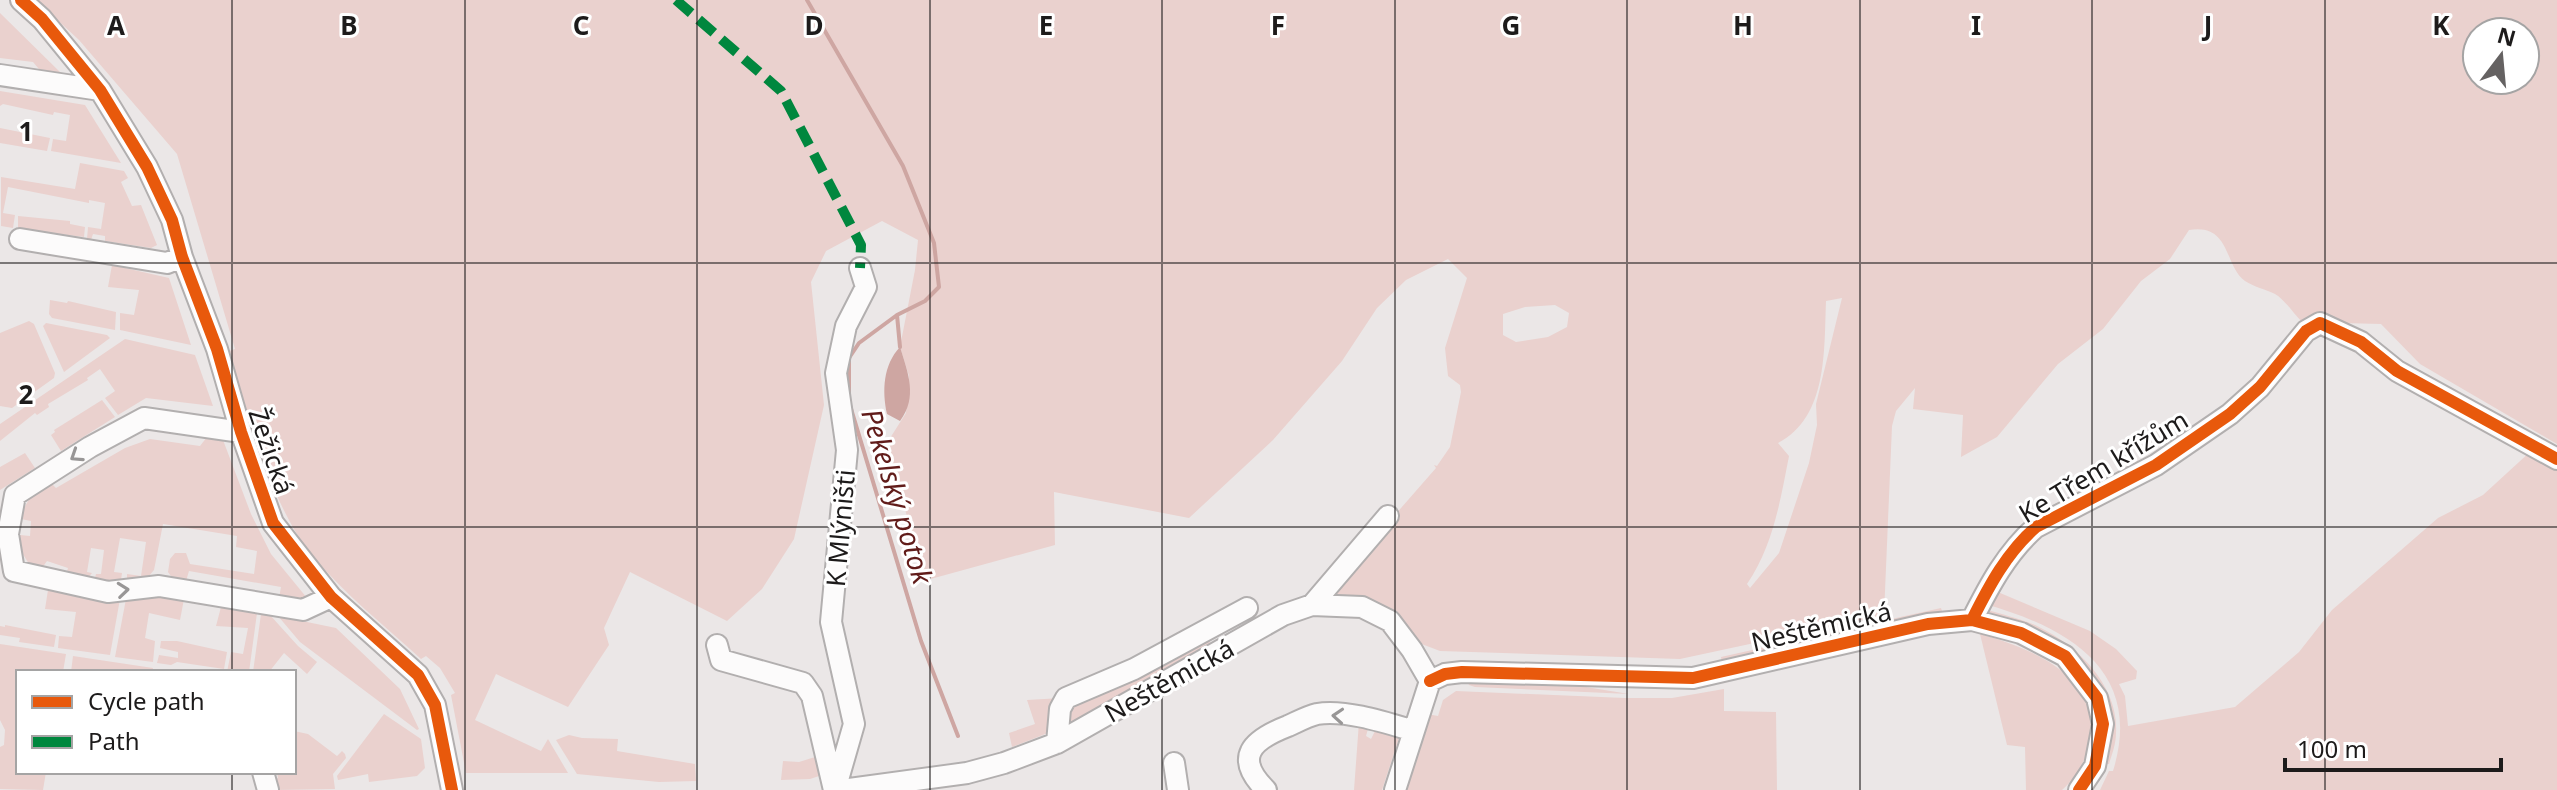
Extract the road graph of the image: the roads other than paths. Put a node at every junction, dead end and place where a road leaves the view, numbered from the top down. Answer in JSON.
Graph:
{"nodes":[{"id":1,"x":21,"y":0,"type":"edge"},
{"id":2,"x":0,"y":75,"type":"edge"},
{"id":3,"x":100,"y":90,"type":"junction"},
{"id":4,"x":20,"y":239,"type":"dead end"},
{"id":5,"x":182,"y":257,"type":"junction"},
{"id":6,"x":860,"y":268,"type":"dead end"},
{"id":7,"x":241,"y":432,"type":"junction"},
{"id":8,"x":2557,"y":459,"type":"edge"},
{"id":9,"x":1388,"y":516,"type":"dead end"},
{"id":10,"x":331,"y":597,"type":"junction"},
{"id":11,"x":1312,"y":605,"type":"junction"},
{"id":12,"x":1247,"y":608,"type":"dead end"},
{"id":13,"x":1972,"y":620,"type":"junction"},
{"id":14,"x":717,"y":645,"type":"dead end"},
{"id":15,"x":1430,"y":681,"type":"junction"},
{"id":16,"x":1414,"y":731,"type":"junction"},
{"id":17,"x":1057,"y":743,"type":"junction"},
{"id":18,"x":1174,"y":763,"type":"dead end"},
{"id":19,"x":452,"y":790,"type":"edge"},
{"id":20,"x":835,"y":790,"type":"edge"},
{"id":21,"x":842,"y":790,"type":"edge"},
{"id":22,"x":1178,"y":790,"type":"edge"},
{"id":23,"x":1266,"y":790,"type":"edge"},
{"id":24,"x":1395,"y":790,"type":"edge"},
{"id":25,"x":2079,"y":790,"type":"edge"}],
"edges":[{"from":1,"to":3,"type":"street","name":"Žežická"},
{"from":2,"to":3,"type":"street"},
{"from":3,"to":5,"type":"street","name":"Žežická"},
{"from":4,"to":5,"type":"street"},
{"from":5,"to":7,"type":"street","name":"Žežická"},
{"from":6,"to":20,"type":"street","name":"K Mlýništi"},
{"from":7,"to":10,"type":"street","name":"Žežická"},
{"from":7,"to":10,"type":"street","name":"Žežická","one_way":true},
{"from":8,"to":13,"type":"street","name":"Ke Třem křížům"},
{"from":9,"to":11,"type":"street"},
{"from":10,"to":19,"type":"street","name":"Žežická"},
{"from":11,"to":15,"type":"street","name":"Neštěmická"},
{"from":11,"to":17,"type":"street","name":"Neštěmická"},
{"from":12,"to":17,"type":"street"},
{"from":13,"to":15,"type":"street","name":"Neštěmická"},
{"from":13,"to":25,"type":"street","name":"Neštěmická"},
{"from":14,"to":20,"type":"street"},
{"from":15,"to":16,"type":"street"},
{"from":16,"to":23,"type":"street","one_way":true},
{"from":16,"to":24,"type":"street"},
{"from":17,"to":21,"type":"street","name":"Neštěmická"},
{"from":18,"to":22,"type":"street"}]}
